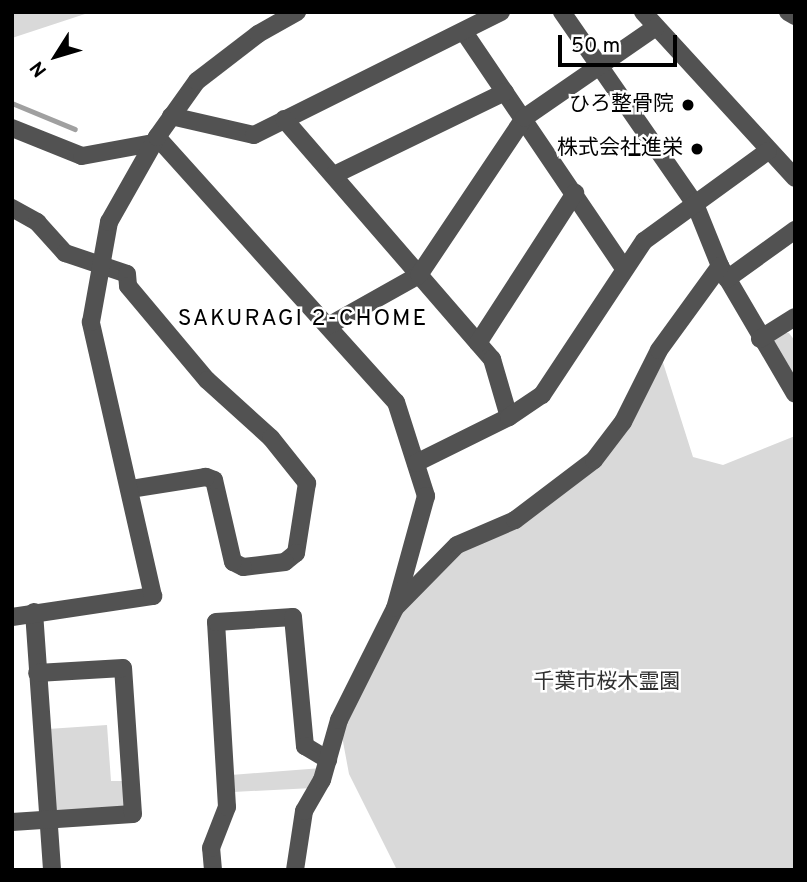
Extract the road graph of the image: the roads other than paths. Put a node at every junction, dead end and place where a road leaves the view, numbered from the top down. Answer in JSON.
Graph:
{"nodes":[{"id":1,"x":297,"y":12,"type":"edge"},
{"id":2,"x":501,"y":12,"type":"edge"},
{"id":3,"x":562,"y":12,"type":"edge"},
{"id":4,"x":643,"y":12,"type":"edge"},
{"id":5,"x":788,"y":12,"type":"edge"},
{"id":6,"x":795,"y":16,"type":"edge"},
{"id":7,"x":656,"y":27,"type":"junction"},
{"id":8,"x":464,"y":32,"type":"junction"},
{"id":9,"x":599,"y":67,"type":"junction"},
{"id":10,"x":505,"y":92,"type":"junction"},
{"id":11,"x":171,"y":116,"type":"junction"},
{"id":12,"x":524,"y":118,"type":"junction"},
{"id":13,"x":284,"y":119,"type":"junction"},
{"id":14,"x":12,"y":128,"type":"edge"},
{"id":15,"x":155,"y":140,"type":"junction"},
{"id":16,"x":768,"y":151,"type":"junction"},
{"id":17,"x":334,"y":175,"type":"junction"},
{"id":18,"x":795,"y":178,"type":"edge"},
{"id":19,"x":575,"y":193,"type":"junction"},
{"id":20,"x":695,"y":204,"type":"junction"},
{"id":21,"x":12,"y":208,"type":"edge"},
{"id":22,"x":795,"y":230,"type":"edge"},
{"id":23,"x":623,"y":267,"type":"junction"},
{"id":24,"x":100,"y":268,"type":"junction"},
{"id":25,"x":723,"y":272,"type":"junction"},
{"id":26,"x":419,"y":275,"type":"junction"},
{"id":27,"x":793,"y":321,"type":"edge"},
{"id":28,"x":328,"y":326,"type":"junction"},
{"id":29,"x":760,"y":339,"type":"junction"},
{"id":30,"x":478,"y":343,"type":"junction"},
{"id":31,"x":795,"y":394,"type":"edge"},
{"id":32,"x":509,"y":417,"type":"junction"},
{"id":33,"x":416,"y":463,"type":"junction"},
{"id":34,"x":130,"y":489,"type":"junction"},
{"id":35,"x":395,"y":608,"type":"junction"},
{"id":36,"x":34,"y":612,"type":"junction"},
{"id":37,"x":12,"y":617,"type":"edge"},
{"id":38,"x":37,"y":673,"type":"junction"},
{"id":39,"x":328,"y":760,"type":"junction"},
{"id":40,"x":48,"y":820,"type":"junction"},
{"id":41,"x":12,"y":822,"type":"edge"},
{"id":42,"x":52,"y":870,"type":"edge"},
{"id":43,"x":213,"y":870,"type":"edge"},
{"id":44,"x":295,"y":870,"type":"edge"}],
"edges":[{"from":1,"to":11,"type":"street"},
{"from":2,"to":8,"type":"street"},
{"from":3,"to":9,"type":"street"},
{"from":4,"to":7,"type":"street"},
{"from":5,"to":6,"type":"street"},
{"from":7,"to":9,"type":"street"},
{"from":7,"to":16,"type":"street"},
{"from":8,"to":10,"type":"street"},
{"from":8,"to":13,"type":"street"},
{"from":9,"to":12,"type":"street"},
{"from":9,"to":20,"type":"street"},
{"from":10,"to":12,"type":"street"},
{"from":10,"to":17,"type":"street"},
{"from":11,"to":13,"type":"street"},
{"from":11,"to":15,"type":"street"},
{"from":12,"to":19,"type":"street"},
{"from":12,"to":26,"type":"street"},
{"from":13,"to":17,"type":"street"},
{"from":14,"to":15,"type":"street"},
{"from":15,"to":24,"type":"street"},
{"from":15,"to":28,"type":"street"},
{"from":16,"to":18,"type":"street"},
{"from":16,"to":20,"type":"street"},
{"from":17,"to":26,"type":"street"},
{"from":19,"to":23,"type":"street"},
{"from":19,"to":30,"type":"street"},
{"from":20,"to":23,"type":"street"},
{"from":20,"to":25,"type":"street"},
{"from":21,"to":24,"type":"street"},
{"from":22,"to":25,"type":"street"},
{"from":23,"to":32,"type":"street"},
{"from":24,"to":34,"type":"street"},
{"from":24,"to":34,"type":"street"},
{"from":25,"to":29,"type":"street"},
{"from":25,"to":35,"type":"street"},
{"from":26,"to":28,"type":"street"},
{"from":26,"to":30,"type":"street"},
{"from":27,"to":29,"type":"street"},
{"from":28,"to":33,"type":"street"},
{"from":29,"to":31,"type":"street"},
{"from":30,"to":32,"type":"street"},
{"from":32,"to":33,"type":"street"},
{"from":33,"to":35,"type":"street"},
{"from":34,"to":36,"type":"street"},
{"from":35,"to":39,"type":"street"},
{"from":36,"to":37,"type":"street"},
{"from":36,"to":38,"type":"street"},
{"from":38,"to":40,"type":"street"},
{"from":38,"to":40,"type":"street"},
{"from":39,"to":43,"type":"street"},
{"from":39,"to":44,"type":"street"},
{"from":40,"to":41,"type":"street"},
{"from":40,"to":42,"type":"street"}]}
